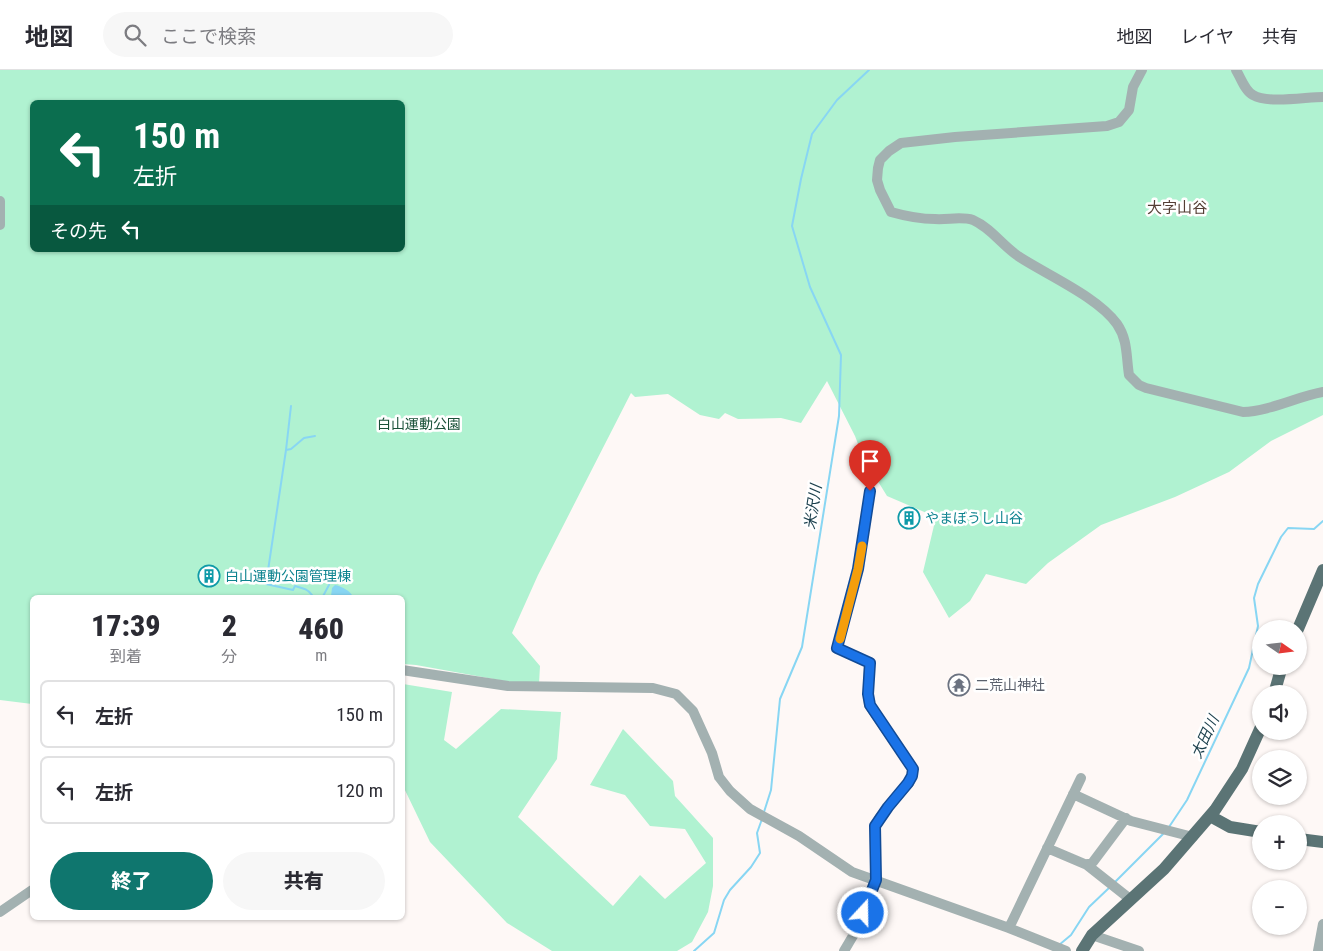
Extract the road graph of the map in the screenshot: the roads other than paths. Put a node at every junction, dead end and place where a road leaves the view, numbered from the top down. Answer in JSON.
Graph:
{"nodes":[{"id":1,"x":1142,"y":70,"type":"edge"},
{"id":2,"x":1236,"y":70,"type":"edge"},
{"id":3,"x":1323,"y":97,"type":"edge"},
{"id":4,"x":0,"y":201,"type":"edge"},
{"id":5,"x":0,"y":225,"type":"edge"},
{"id":6,"x":1323,"y":392,"type":"edge"},
{"id":7,"x":870,"y":491,"type":"dead end"},
{"id":8,"x":1323,"y":570,"type":"edge"},
{"id":9,"x":1318,"y":594,"type":"edge"},
{"id":10,"x":1303,"y":620,"type":"edge"},
{"id":11,"x":405,"y":670,"type":"edge"},
{"id":12,"x":1255,"y":740,"type":"edge"},
{"id":13,"x":1080,"y":778,"type":"dead end"},
{"id":14,"x":1073,"y":794,"type":"junction"},
{"id":15,"x":1210,"y":816,"type":"junction"},
{"id":16,"x":1126,"y":818,"type":"junction"},
{"id":17,"x":1252,"y":831,"type":"edge"},
{"id":18,"x":1192,"y":837,"type":"junction"},
{"id":19,"x":1307,"y":840,"type":"edge"},
{"id":20,"x":1323,"y":842,"type":"edge"},
{"id":21,"x":1047,"y":848,"type":"junction"},
{"id":22,"x":1087,"y":865,"type":"junction"},
{"id":23,"x":876,"y":880,"type":"junction"},
{"id":24,"x":30,"y":891,"type":"edge"},
{"id":25,"x":1130,"y":899,"type":"junction"},
{"id":26,"x":0,"y":912,"type":"edge"},
{"id":27,"x":1323,"y":924,"type":"edge"},
{"id":28,"x":1008,"y":928,"type":"junction"},
{"id":29,"x":1092,"y":935,"type":"junction"},
{"id":30,"x":1124,"y":949,"type":"edge"},
{"id":31,"x":844,"y":951,"type":"edge"},
{"id":32,"x":1066,"y":951,"type":"edge"},
{"id":33,"x":1082,"y":951,"type":"edge"},
{"id":34,"x":1139,"y":951,"type":"edge"},
{"id":35,"x":1318,"y":951,"type":"edge"}],
"edges":[{"from":1,"to":6,"type":"street"},
{"from":2,"to":3,"type":"street"},
{"from":4,"to":5,"type":"street"},
{"from":7,"to":23,"type":"street"},
{"from":8,"to":9,"type":"main road"},
{"from":9,"to":10,"type":"main road"},
{"from":11,"to":23,"type":"street"},
{"from":12,"to":15,"type":"main road"},
{"from":13,"to":14,"type":"street"},
{"from":14,"to":16,"type":"street"},
{"from":14,"to":21,"type":"street"},
{"from":15,"to":17,"type":"main road"},
{"from":15,"to":18,"type":"main road"},
{"from":16,"to":18,"type":"street"},
{"from":16,"to":22,"type":"street"},
{"from":18,"to":25,"type":"main road"},
{"from":19,"to":20,"type":"main road"},
{"from":21,"to":22,"type":"street"},
{"from":21,"to":28,"type":"street"},
{"from":22,"to":25,"type":"street"},
{"from":23,"to":28,"type":"street"},
{"from":23,"to":31,"type":"street"},
{"from":24,"to":26,"type":"street"},
{"from":25,"to":29,"type":"main road"},
{"from":27,"to":35,"type":"street"},
{"from":28,"to":32,"type":"street"},
{"from":29,"to":30,"type":"street"},
{"from":29,"to":33,"type":"main road"},
{"from":30,"to":34,"type":"street"}]}
